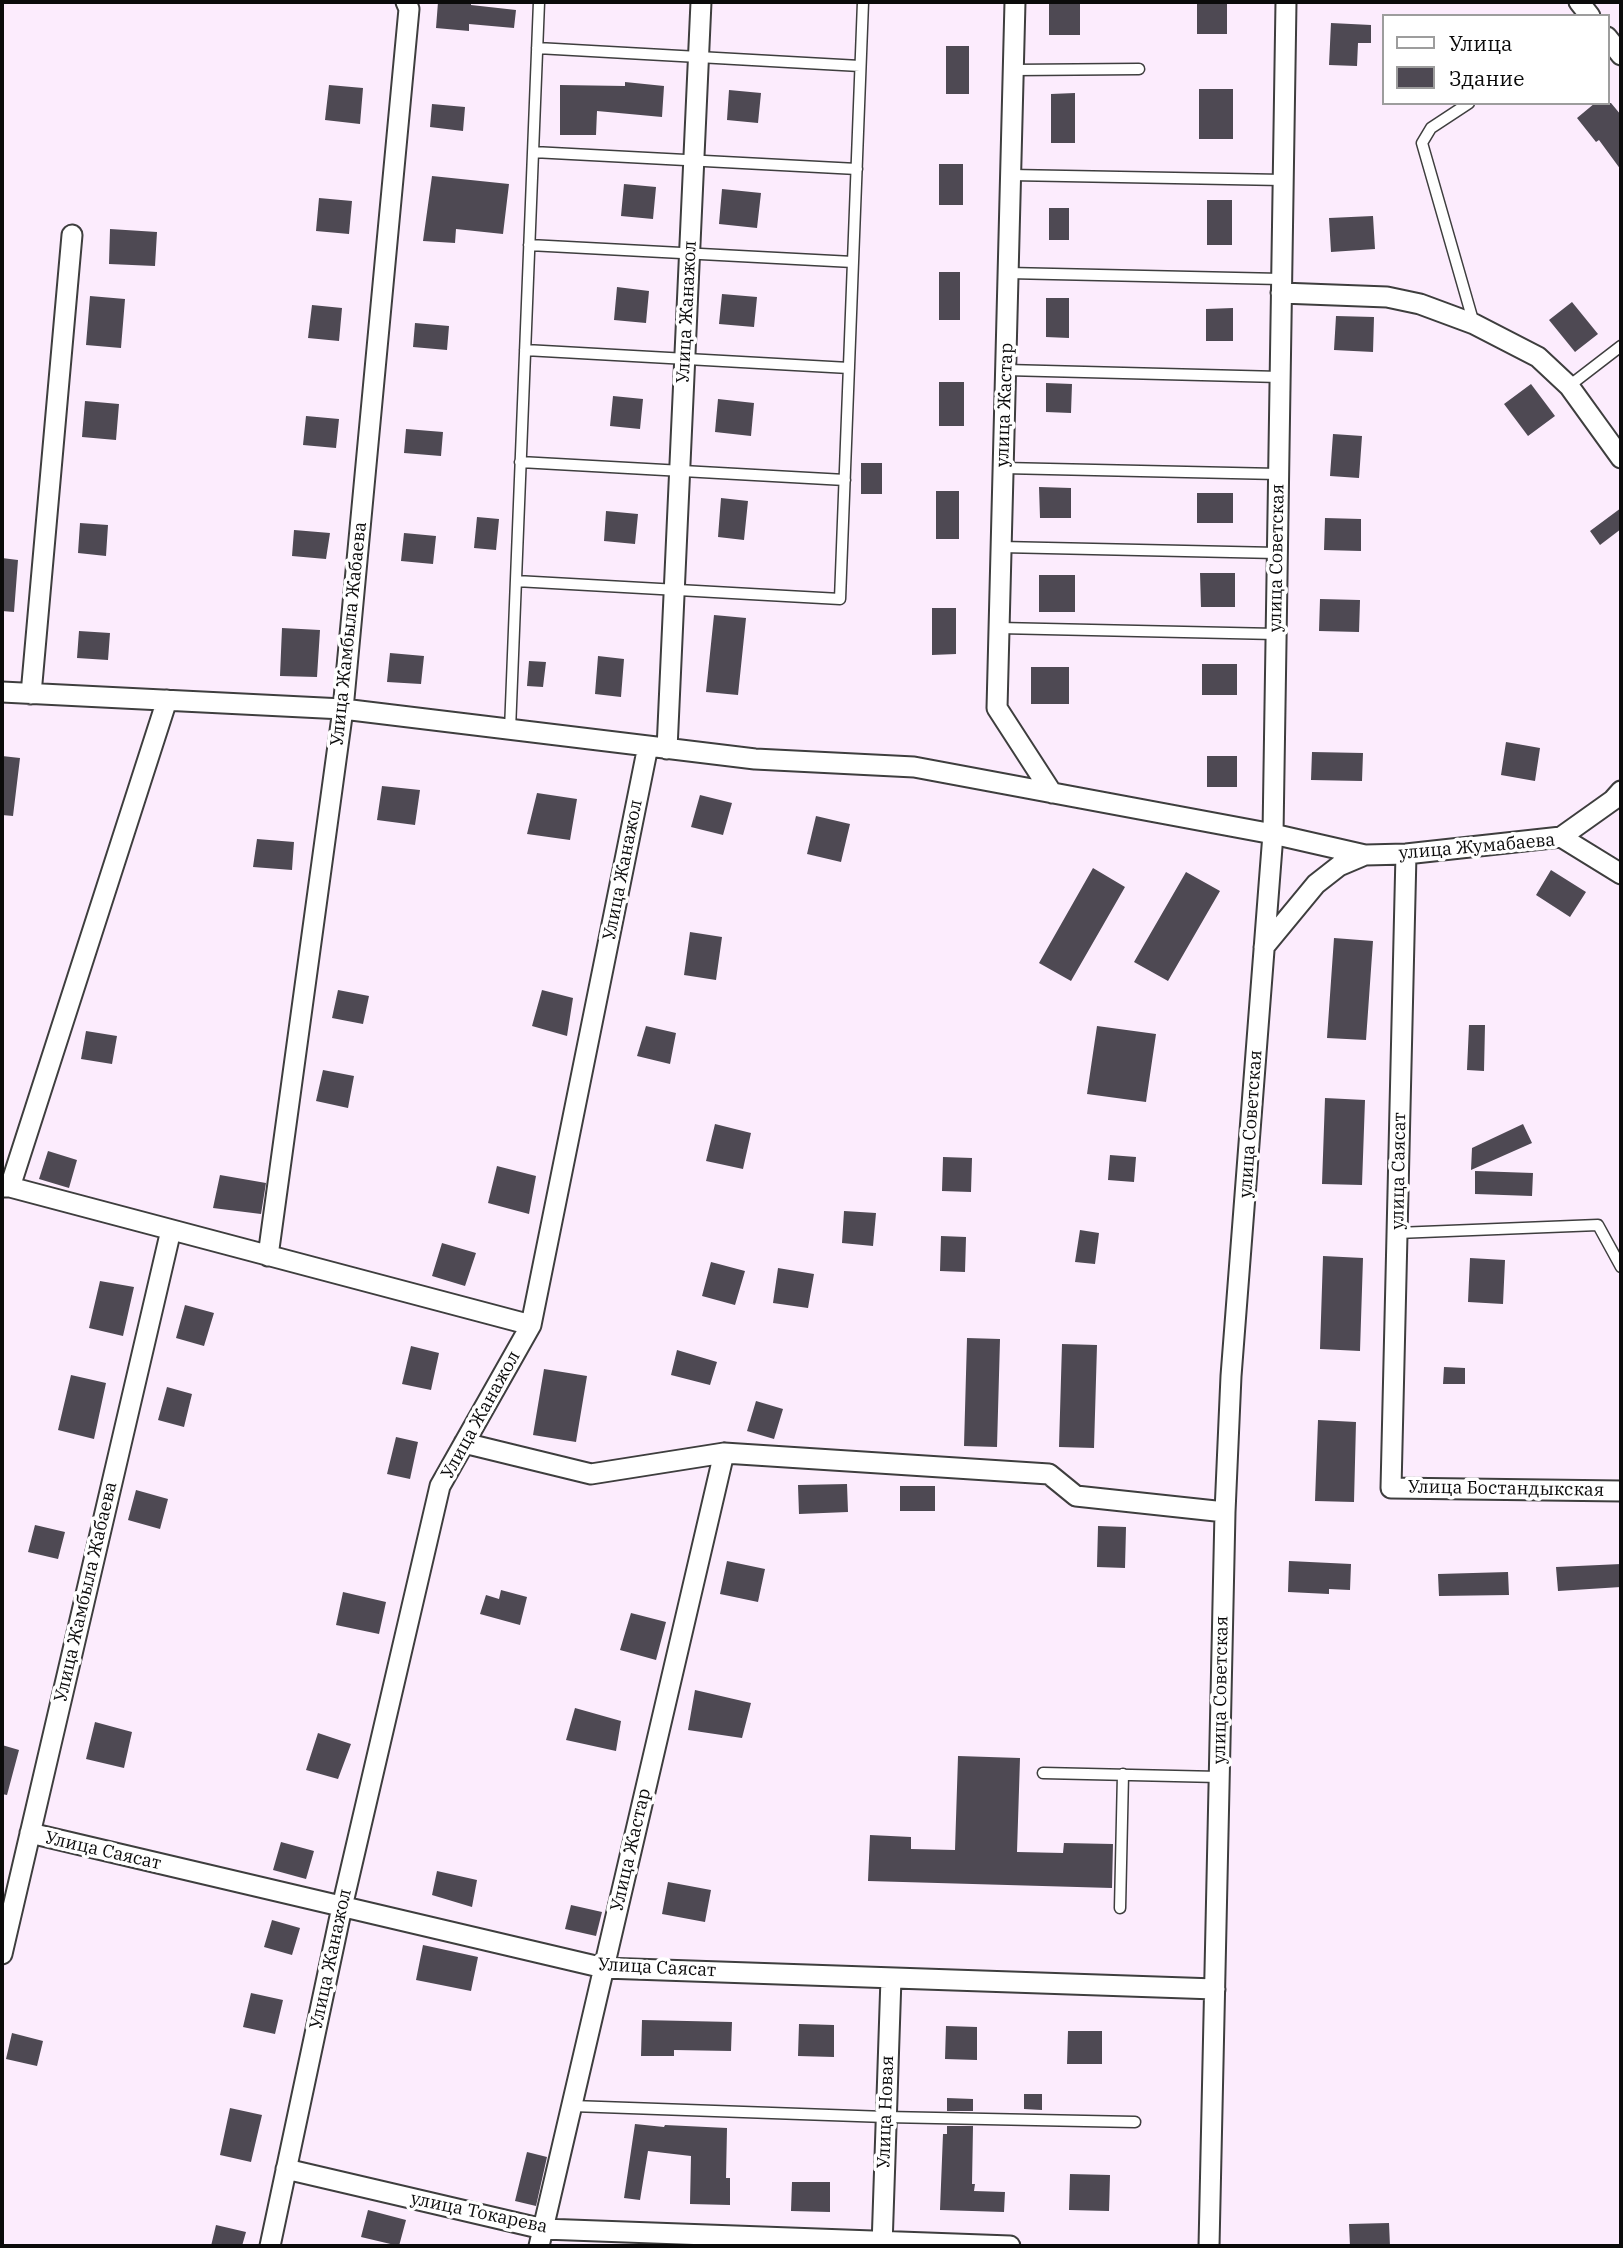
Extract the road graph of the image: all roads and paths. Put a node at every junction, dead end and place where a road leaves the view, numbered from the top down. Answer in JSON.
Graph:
{"nodes":[{"id":1,"x":539,"y":2,"type":"edge"},
{"id":2,"x":701,"y":2,"type":"edge"},
{"id":3,"x":863,"y":2,"type":"edge"},
{"id":4,"x":1015,"y":2,"type":"edge"},
{"id":5,"x":1286,"y":2,"type":"edge"},
{"id":6,"x":407,"y":6,"type":"edge"},
{"id":7,"x":1609,"y":40,"type":"edge"},
{"id":8,"x":537,"y":48,"type":"junction"},
{"id":9,"x":1621,"y":55,"type":"edge"},
{"id":10,"x":699,"y":57,"type":"junction"},
{"id":11,"x":860,"y":66,"type":"junction"},
{"id":12,"x":1139,"y":69,"type":"dead end"},
{"id":13,"x":1013,"y":70,"type":"junction"},
{"id":14,"x":1466,"y":105,"type":"edge"},
{"id":15,"x":533,"y":152,"type":"junction"},
{"id":16,"x":694,"y":160,"type":"junction"},
{"id":17,"x":856,"y":169,"type":"junction"},
{"id":18,"x":1010,"y":174,"type":"junction"},
{"id":19,"x":1283,"y":180,"type":"junction"},
{"id":20,"x":72,"y":235,"type":"dead end"},
{"id":21,"x":530,"y":245,"type":"junction"},
{"id":22,"x":690,"y":253,"type":"junction"},
{"id":23,"x":853,"y":262,"type":"junction"},
{"id":24,"x":1008,"y":273,"type":"junction"},
{"id":25,"x":1281,"y":286,"type":"junction"},
{"id":26,"x":1474,"y":324,"type":"junction"},
{"id":27,"x":1621,"y":346,"type":"edge"},
{"id":28,"x":525,"y":350,"type":"junction"},
{"id":29,"x":685,"y":359,"type":"junction"},
{"id":30,"x":849,"y":368,"type":"junction"},
{"id":31,"x":1006,"y":370,"type":"junction"},
{"id":32,"x":1280,"y":377,"type":"junction"},
{"id":33,"x":1569,"y":386,"type":"junction"},
{"id":34,"x":1621,"y":458,"type":"edge"},
{"id":35,"x":520,"y":462,"type":"junction"},
{"id":36,"x":1003,"y":468,"type":"junction"},
{"id":37,"x":680,"y":471,"type":"junction"},
{"id":38,"x":1278,"y":474,"type":"junction"},
{"id":39,"x":845,"y":480,"type":"junction"},
{"id":40,"x":1001,"y":547,"type":"junction"},
{"id":41,"x":1277,"y":553,"type":"junction"},
{"id":42,"x":516,"y":581,"type":"junction"},
{"id":43,"x":674,"y":589,"type":"junction"},
{"id":44,"x":999,"y":628,"type":"junction"},
{"id":45,"x":1276,"y":634,"type":"junction"},
{"id":46,"x":2,"y":692,"type":"edge"},
{"id":47,"x":31,"y":694,"type":"junction"},
{"id":48,"x":167,"y":700,"type":"junction"},
{"id":49,"x":343,"y":709,"type":"junction"},
{"id":50,"x":510,"y":730,"type":"junction"},
{"id":51,"x":657,"y":748,"type":"junction"},
{"id":52,"x":1621,"y":791,"type":"edge"},
{"id":53,"x":1052,"y":793,"type":"junction"},
{"id":54,"x":1272,"y":834,"type":"junction"},
{"id":55,"x":1561,"y":837,"type":"junction"},
{"id":56,"x":1406,"y":854,"type":"junction"},
{"id":57,"x":1365,"y":855,"type":"junction"},
{"id":58,"x":1621,"y":874,"type":"edge"},
{"id":59,"x":1264,"y":947,"type":"junction"},
{"id":60,"x":6,"y":1187,"type":"edge"},
{"id":61,"x":171,"y":1230,"type":"junction"},
{"id":62,"x":1397,"y":1233,"type":"junction"},
{"id":63,"x":268,"y":1256,"type":"junction"},
{"id":64,"x":1621,"y":1267,"type":"edge"},
{"id":65,"x":531,"y":1325,"type":"junction"},
{"id":66,"x":464,"y":1443,"type":"junction"},
{"id":67,"x":724,"y":1454,"type":"junction"},
{"id":68,"x":1391,"y":1488,"type":"joint"},
{"id":69,"x":1621,"y":1491,"type":"edge"},
{"id":70,"x":1225,"y":1511,"type":"junction"},
{"id":71,"x":1043,"y":1773,"type":"dead end"},
{"id":72,"x":1123,"y":1774,"type":"junction"},
{"id":73,"x":1219,"y":1777,"type":"junction"},
{"id":74,"x":30,"y":1833,"type":"junction"},
{"id":75,"x":342,"y":1907,"type":"junction"},
{"id":76,"x":1120,"y":1908,"type":"dead end"},
{"id":77,"x":2,"y":1954,"type":"edge"},
{"id":78,"x":604,"y":1968,"type":"junction"},
{"id":79,"x":891,"y":1978,"type":"junction"},
{"id":80,"x":1214,"y":1989,"type":"junction"},
{"id":81,"x":572,"y":2106,"type":"junction"},
{"id":82,"x":886,"y":2117,"type":"junction"},
{"id":83,"x":1135,"y":2122,"type":"dead end"},
{"id":84,"x":286,"y":2169,"type":"junction"},
{"id":85,"x":541,"y":2237,"type":"edge"},
{"id":86,"x":882,"y":2244,"type":"edge"},
{"id":87,"x":270,"y":2246,"type":"edge"},
{"id":88,"x":1010,"y":2246,"type":"edge"},
{"id":89,"x":1209,"y":2246,"type":"edge"}],
"edges":[{"from":1,"to":8,"type":"lane"},
{"from":2,"to":10,"type":"street","name":"Улица Жанажол"},
{"from":3,"to":11,"type":"lane"},
{"from":4,"to":13,"type":"street","name":"улица Жастар"},
{"from":5,"to":19,"type":"street","name":"улица Советская"},
{"from":6,"to":49,"type":"street","name":"Улица Жамбыла Жабаева"},
{"from":7,"to":9,"type":"street"},
{"from":8,"to":10,"type":"lane"},
{"from":8,"to":15,"type":"lane"},
{"from":10,"to":11,"type":"lane"},
{"from":10,"to":16,"type":"street","name":"Улица Жанажол"},
{"from":11,"to":17,"type":"lane"},
{"from":12,"to":13,"type":"lane"},
{"from":13,"to":18,"type":"street","name":"улица Жастар"},
{"from":14,"to":26,"type":"lane"},
{"from":15,"to":16,"type":"lane"},
{"from":15,"to":21,"type":"lane"},
{"from":16,"to":17,"type":"lane"},
{"from":16,"to":22,"type":"street","name":"Улица Жанажол"},
{"from":17,"to":23,"type":"lane"},
{"from":18,"to":19,"type":"lane"},
{"from":18,"to":24,"type":"street","name":"улица Жастар"},
{"from":19,"to":25,"type":"street","name":"улица Советская"},
{"from":20,"to":47,"type":"street"},
{"from":21,"to":22,"type":"lane"},
{"from":21,"to":28,"type":"lane"},
{"from":22,"to":23,"type":"lane"},
{"from":22,"to":29,"type":"street","name":"Улица Жанажол"},
{"from":23,"to":30,"type":"lane"},
{"from":24,"to":25,"type":"lane"},
{"from":24,"to":31,"type":"street","name":"улица Жастар"},
{"from":25,"to":26,"type":"street"},
{"from":25,"to":32,"type":"street","name":"улица Советская"},
{"from":26,"to":33,"type":"street"},
{"from":27,"to":33,"type":"lane"},
{"from":28,"to":29,"type":"lane"},
{"from":28,"to":35,"type":"lane"},
{"from":29,"to":30,"type":"lane"},
{"from":29,"to":37,"type":"street","name":"Улица Жанажол"},
{"from":30,"to":39,"type":"lane"},
{"from":31,"to":32,"type":"lane"},
{"from":31,"to":36,"type":"street","name":"улица Жастар"},
{"from":32,"to":38,"type":"street","name":"улица Советская"},
{"from":33,"to":34,"type":"street"},
{"from":35,"to":37,"type":"lane"},
{"from":35,"to":42,"type":"lane"},
{"from":36,"to":38,"type":"lane"},
{"from":36,"to":40,"type":"street","name":"улица Жастар"},
{"from":37,"to":39,"type":"lane"},
{"from":37,"to":43,"type":"street","name":"Улица Жанажол"},
{"from":38,"to":41,"type":"street","name":"улица Советская"},
{"from":39,"to":43,"type":"lane"},
{"from":40,"to":41,"type":"lane"},
{"from":40,"to":44,"type":"street","name":"улица Жастар"},
{"from":41,"to":45,"type":"street","name":"улица Советская"},
{"from":42,"to":43,"type":"lane"},
{"from":42,"to":50,"type":"lane"},
{"from":43,"to":51,"type":"street","name":"Улица Жанажол"},
{"from":44,"to":45,"type":"lane"},
{"from":44,"to":53,"type":"street","name":"улица Жастар"},
{"from":45,"to":54,"type":"street","name":"улица Советская"},
{"from":46,"to":47,"type":"street"},
{"from":47,"to":48,"type":"street"},
{"from":48,"to":49,"type":"street"},
{"from":48,"to":60,"type":"street"},
{"from":49,"to":50,"type":"street"},
{"from":49,"to":63,"type":"street","name":"Улица Жамбыла Жабаева"},
{"from":50,"to":51,"type":"street"},
{"from":51,"to":53,"type":"street"},
{"from":51,"to":65,"type":"street","name":"Улица Жанажол"},
{"from":52,"to":55,"type":"street"},
{"from":53,"to":54,"type":"street"},
{"from":54,"to":57,"type":"street"},
{"from":54,"to":59,"type":"street","name":"улица Советская"},
{"from":55,"to":56,"type":"street","name":"улица Жумабаева"},
{"from":55,"to":58,"type":"street","name":"улица Жумабаева"},
{"from":56,"to":57,"type":"street","name":"улица Жумабаева"},
{"from":56,"to":62,"type":"street","name":"улица Саясат"},
{"from":57,"to":59,"type":"street"},
{"from":59,"to":70,"type":"street","name":"улица Советская"},
{"from":60,"to":61,"type":"street"},
{"from":61,"to":63,"type":"street"},
{"from":61,"to":74,"type":"street","name":"Улица Жамбыла Жабаева"},
{"from":62,"to":64,"type":"lane"},
{"from":62,"to":68,"type":"street","name":"улица Саясат"},
{"from":63,"to":65,"type":"street"},
{"from":65,"to":66,"type":"street","name":"Улица Жанажол"},
{"from":66,"to":67,"type":"street"},
{"from":66,"to":75,"type":"street","name":"Улица Жанажол"},
{"from":67,"to":70,"type":"street"},
{"from":67,"to":78,"type":"street","name":"Улица Жастар"},
{"from":68,"to":69,"type":"street","name":"Улица Бостандыкская"},
{"from":70,"to":73,"type":"street","name":"улица Советская"},
{"from":71,"to":72,"type":"lane"},
{"from":72,"to":73,"type":"lane"},
{"from":72,"to":76,"type":"lane"},
{"from":73,"to":80,"type":"street","name":"улица Советская"},
{"from":74,"to":75,"type":"street","name":"Улица Саясат"},
{"from":74,"to":77,"type":"street","name":"Улица Жамбыла Жабаева"},
{"from":75,"to":78,"type":"street","name":"Улица Саясат"},
{"from":75,"to":84,"type":"street","name":"Улица Жанажол"},
{"from":78,"to":79,"type":"street","name":"Улица Саясат"},
{"from":78,"to":81,"type":"street","name":"Улица Жастар"},
{"from":79,"to":80,"type":"street","name":"Улица Саясат"},
{"from":79,"to":82,"type":"street","name":"Улица Новая"},
{"from":80,"to":89,"type":"street","name":"улица Советская"},
{"from":81,"to":82,"type":"lane"},
{"from":81,"to":85,"type":"street","name":"Улица Жастар"},
{"from":82,"to":83,"type":"lane"},
{"from":82,"to":86,"type":"street","name":"Улица Новая"},
{"from":84,"to":85,"type":"street","name":"улица Токарева"},
{"from":84,"to":87,"type":"street","name":"Улица Жанажол"},
{"from":85,"to":86,"type":"street","name":"улица Токарева"},
{"from":86,"to":88,"type":"street","name":"улица Токарева"}]}
